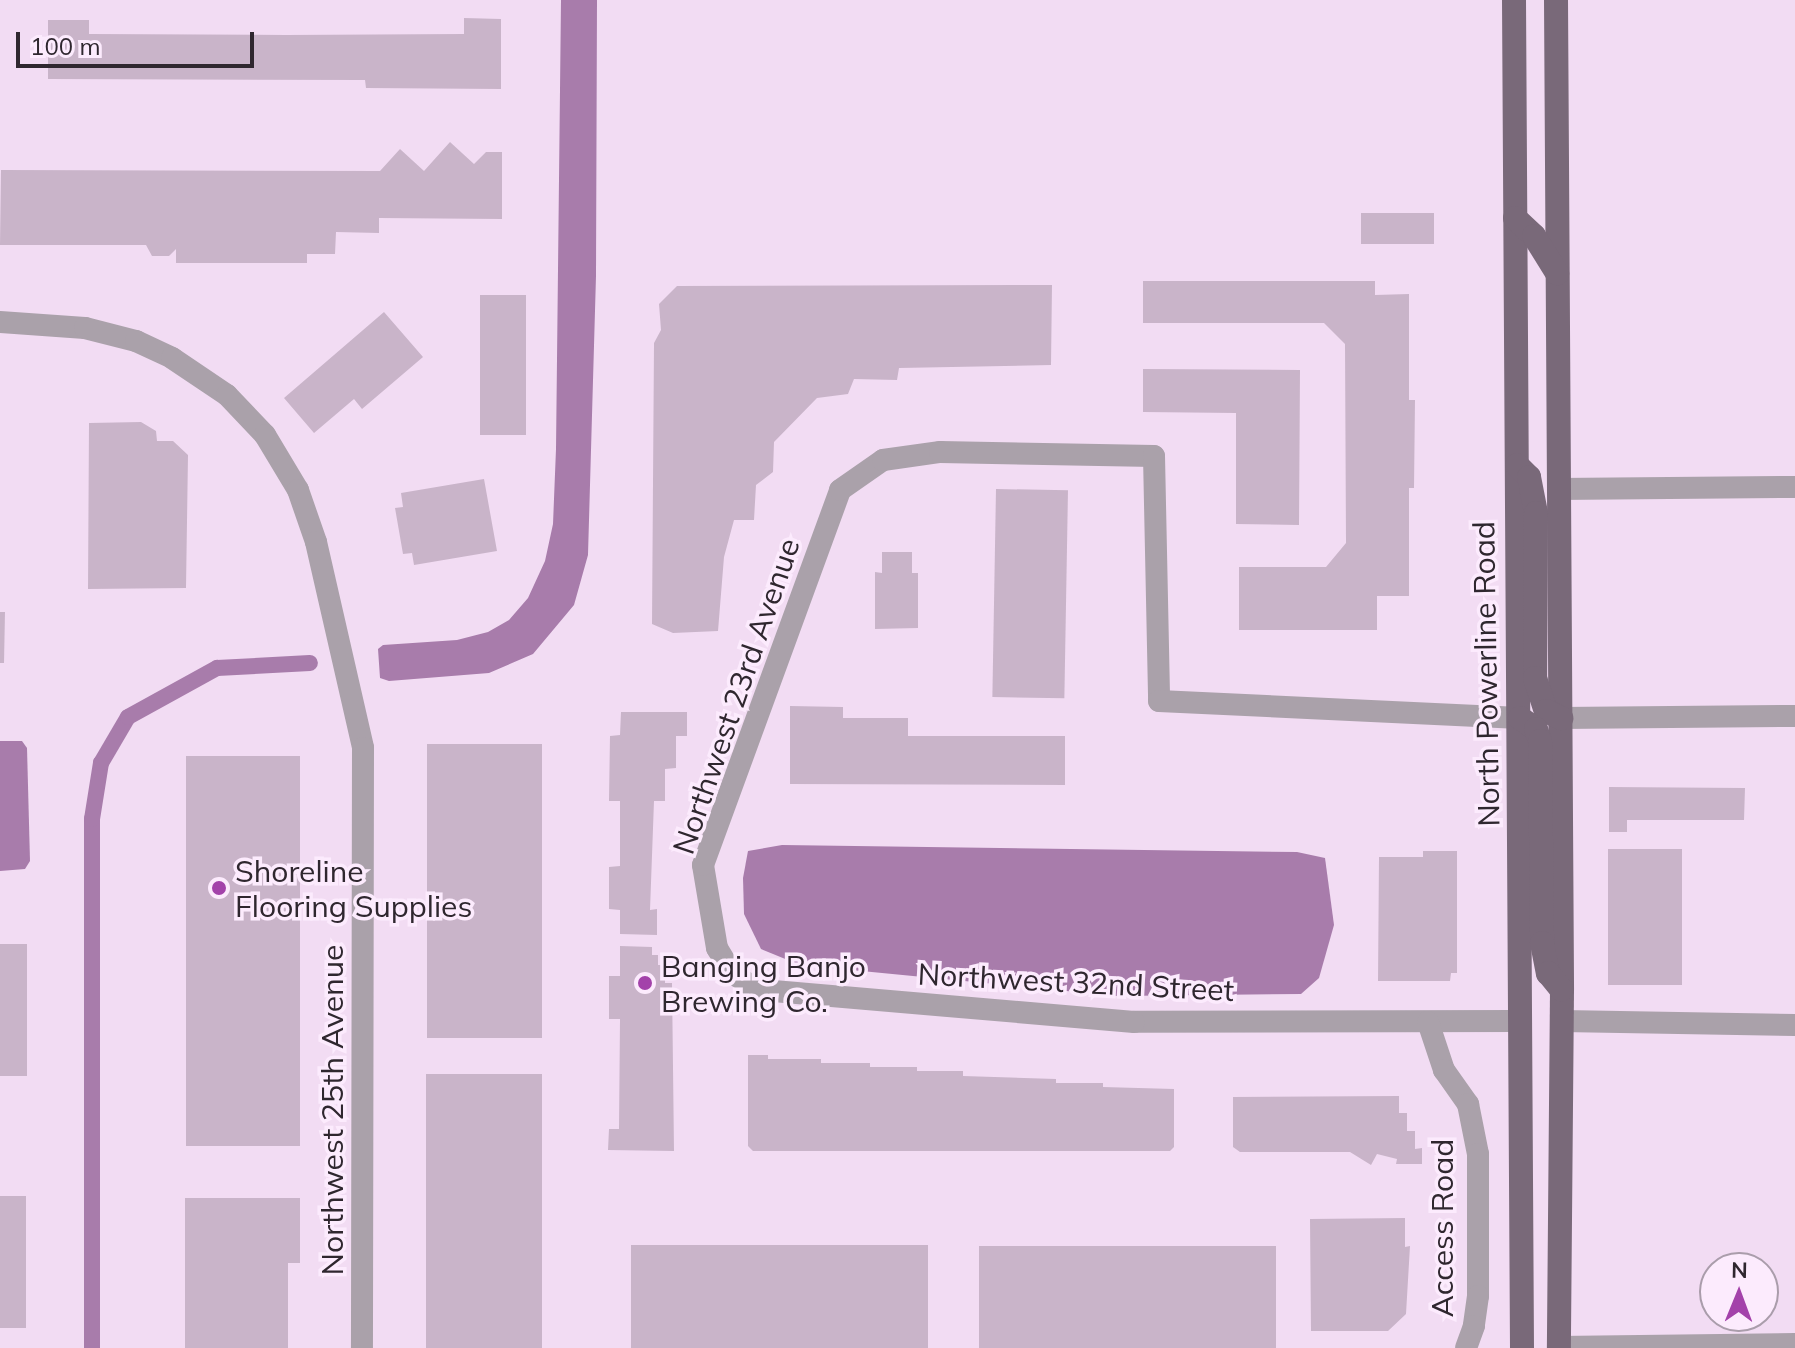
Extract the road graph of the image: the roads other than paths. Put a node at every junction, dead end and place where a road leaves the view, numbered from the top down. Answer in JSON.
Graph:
{"nodes":[{"id":1,"x":1514,"y":0,"type":"edge"},
{"id":2,"x":1556,"y":0,"type":"edge"},
{"id":3,"x":1515,"y":218,"type":"junction"},
{"id":4,"x":1557,"y":273,"type":"junction"},
{"id":5,"x":0,"y":322,"type":"edge"},
{"id":6,"x":1516,"y":464,"type":"junction"},
{"id":7,"x":1795,"y":487,"type":"edge"},
{"id":8,"x":1558,"y":489,"type":"junction"},
{"id":9,"x":1795,"y":716,"type":"edge"},
{"id":10,"x":1520,"y":718,"type":"junction"},
{"id":11,"x":1561,"y":718,"type":"junction"},
{"id":12,"x":732,"y":973,"type":"joint"},
{"id":13,"x":1562,"y":990,"type":"junction"},
{"id":14,"x":1518,"y":1021,"type":"junction"},
{"id":15,"x":1562,"y":1021,"type":"junction"},
{"id":16,"x":1428,"y":1022,"type":"junction"},
{"id":17,"x":1795,"y":1025,"type":"edge"},
{"id":18,"x":1795,"y":1344,"type":"edge"},
{"id":19,"x":1559,"y":1347,"type":"edge"},
{"id":20,"x":362,"y":1348,"type":"edge"},
{"id":21,"x":1466,"y":1348,"type":"edge"},
{"id":22,"x":1522,"y":1348,"type":"edge"}],
"edges":[{"from":1,"to":3,"type":"main road","name":"North Powerline Road"},
{"from":2,"to":4,"type":"main road"},
{"from":3,"to":4,"type":"main road"},
{"from":3,"to":6,"type":"main road","name":"North Powerline Road"},
{"from":4,"to":8,"type":"main road"},
{"from":5,"to":20,"type":"street","name":"Northwest 25th Avenue"},
{"from":6,"to":10,"type":"main road","name":"North Powerline Road"},
{"from":6,"to":11,"type":"main road"},
{"from":7,"to":8,"type":"street"},
{"from":8,"to":11,"type":"main road"},
{"from":9,"to":11,"type":"street"},
{"from":10,"to":12,"type":"street","name":"Northwest 23rd Avenue"},
{"from":10,"to":13,"type":"main road"},
{"from":10,"to":14,"type":"main road","name":"North Powerline Road"},
{"from":11,"to":13,"type":"main road"},
{"from":12,"to":16,"type":"street","name":"Northwest 32nd Street"},
{"from":13,"to":15,"type":"main road"},
{"from":14,"to":16,"type":"street","name":"Northwest 32nd Street"},
{"from":14,"to":22,"type":"main road","name":"North Powerline Road"},
{"from":15,"to":17,"type":"street"},
{"from":15,"to":19,"type":"main road"},
{"from":16,"to":21,"type":"street","name":"Access Road"},
{"from":18,"to":19,"type":"street"}]}
